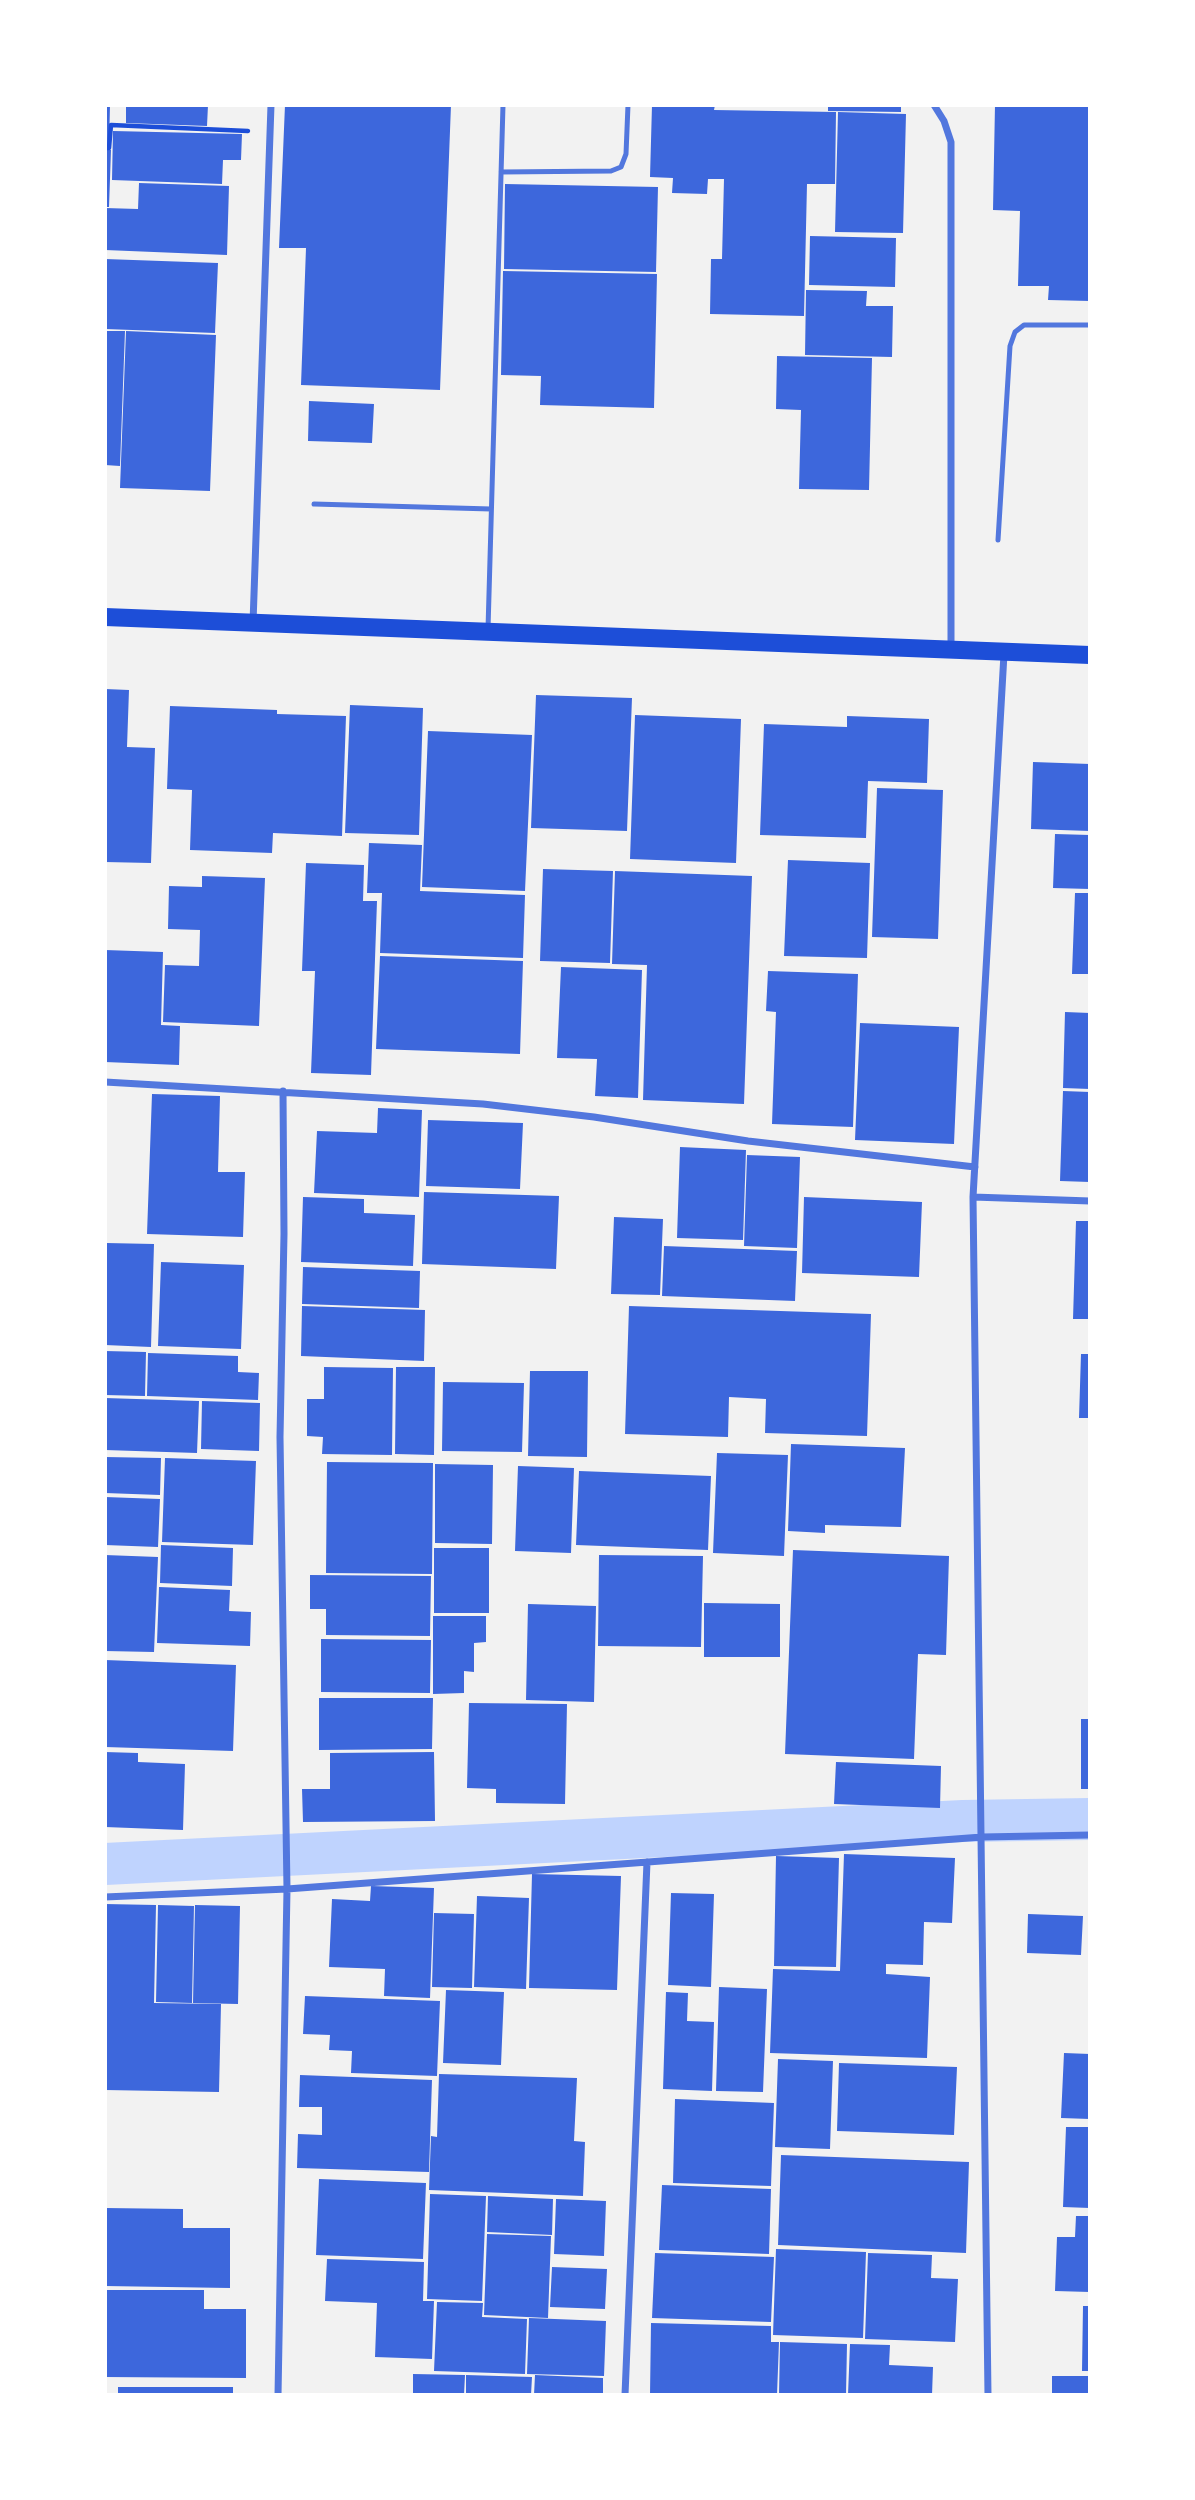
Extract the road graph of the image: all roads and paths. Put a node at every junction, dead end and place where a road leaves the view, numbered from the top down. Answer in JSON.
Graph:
{"nodes":[{"id":1,"x":271,"y":105,"type":"edge"},
{"id":2,"x":503,"y":105,"type":"edge"},
{"id":3,"x":628,"y":105,"type":"edge"},
{"id":4,"x":934,"y":105,"type":"edge"},
{"id":5,"x":270,"y":132,"type":"junction"},
{"id":6,"x":105,"y":148,"type":"edge"},
{"id":7,"x":501,"y":172,"type":"junction"},
{"id":8,"x":1090,"y":325,"type":"edge"},
{"id":9,"x":314,"y":504,"type":"dead end"},
{"id":10,"x":491,"y":509,"type":"junction"},
{"id":11,"x":998,"y":540,"type":"dead end"},
{"id":12,"x":105,"y":617,"type":"edge"},
{"id":13,"x":253,"y":624,"type":"junction"},
{"id":14,"x":488,"y":632,"type":"junction"},
{"id":15,"x":951,"y":651,"type":"junction"},
{"id":16,"x":1004,"y":653,"type":"junction"},
{"id":17,"x":1090,"y":655,"type":"edge"},
{"id":18,"x":105,"y":1082,"type":"edge"},
{"id":19,"x":284,"y":1091,"type":"junction"},
{"id":20,"x":975,"y":1167,"type":"junction"},
{"id":21,"x":973,"y":1197,"type":"junction"},
{"id":22,"x":1090,"y":1202,"type":"edge"},
{"id":23,"x":1090,"y":1835,"type":"edge"},
{"id":24,"x":982,"y":1838,"type":"junction"},
{"id":25,"x":647,"y":1862,"type":"junction"},
{"id":26,"x":287,"y":1889,"type":"junction"},
{"id":27,"x":105,"y":1898,"type":"edge"},
{"id":28,"x":278,"y":2395,"type":"edge"},
{"id":29,"x":625,"y":2395,"type":"edge"},
{"id":30,"x":988,"y":2395,"type":"edge"}],
"edges":[{"from":1,"to":5,"type":"street"},
{"from":2,"to":7,"type":"lane"},
{"from":3,"to":7,"type":"lane"},
{"from":4,"to":15,"type":"street"},
{"from":5,"to":6,"type":"path"},
{"from":5,"to":13,"type":"street"},
{"from":7,"to":10,"type":"lane"},
{"from":8,"to":11,"type":"lane"},
{"from":9,"to":10,"type":"lane"},
{"from":10,"to":14,"type":"lane"},
{"from":12,"to":13,"type":"main road"},
{"from":13,"to":14,"type":"main road"},
{"from":14,"to":15,"type":"main road"},
{"from":15,"to":16,"type":"main road"},
{"from":16,"to":17,"type":"main road"},
{"from":16,"to":20,"type":"street"},
{"from":18,"to":19,"type":"street"},
{"from":19,"to":20,"type":"street"},
{"from":19,"to":26,"type":"street"},
{"from":20,"to":21,"type":"street"},
{"from":21,"to":22,"type":"street"},
{"from":21,"to":24,"type":"street"},
{"from":23,"to":24,"type":"street"},
{"from":24,"to":25,"type":"street"},
{"from":24,"to":30,"type":"street"},
{"from":25,"to":26,"type":"street"},
{"from":25,"to":29,"type":"street"},
{"from":26,"to":27,"type":"street"},
{"from":26,"to":28,"type":"street"}]}
